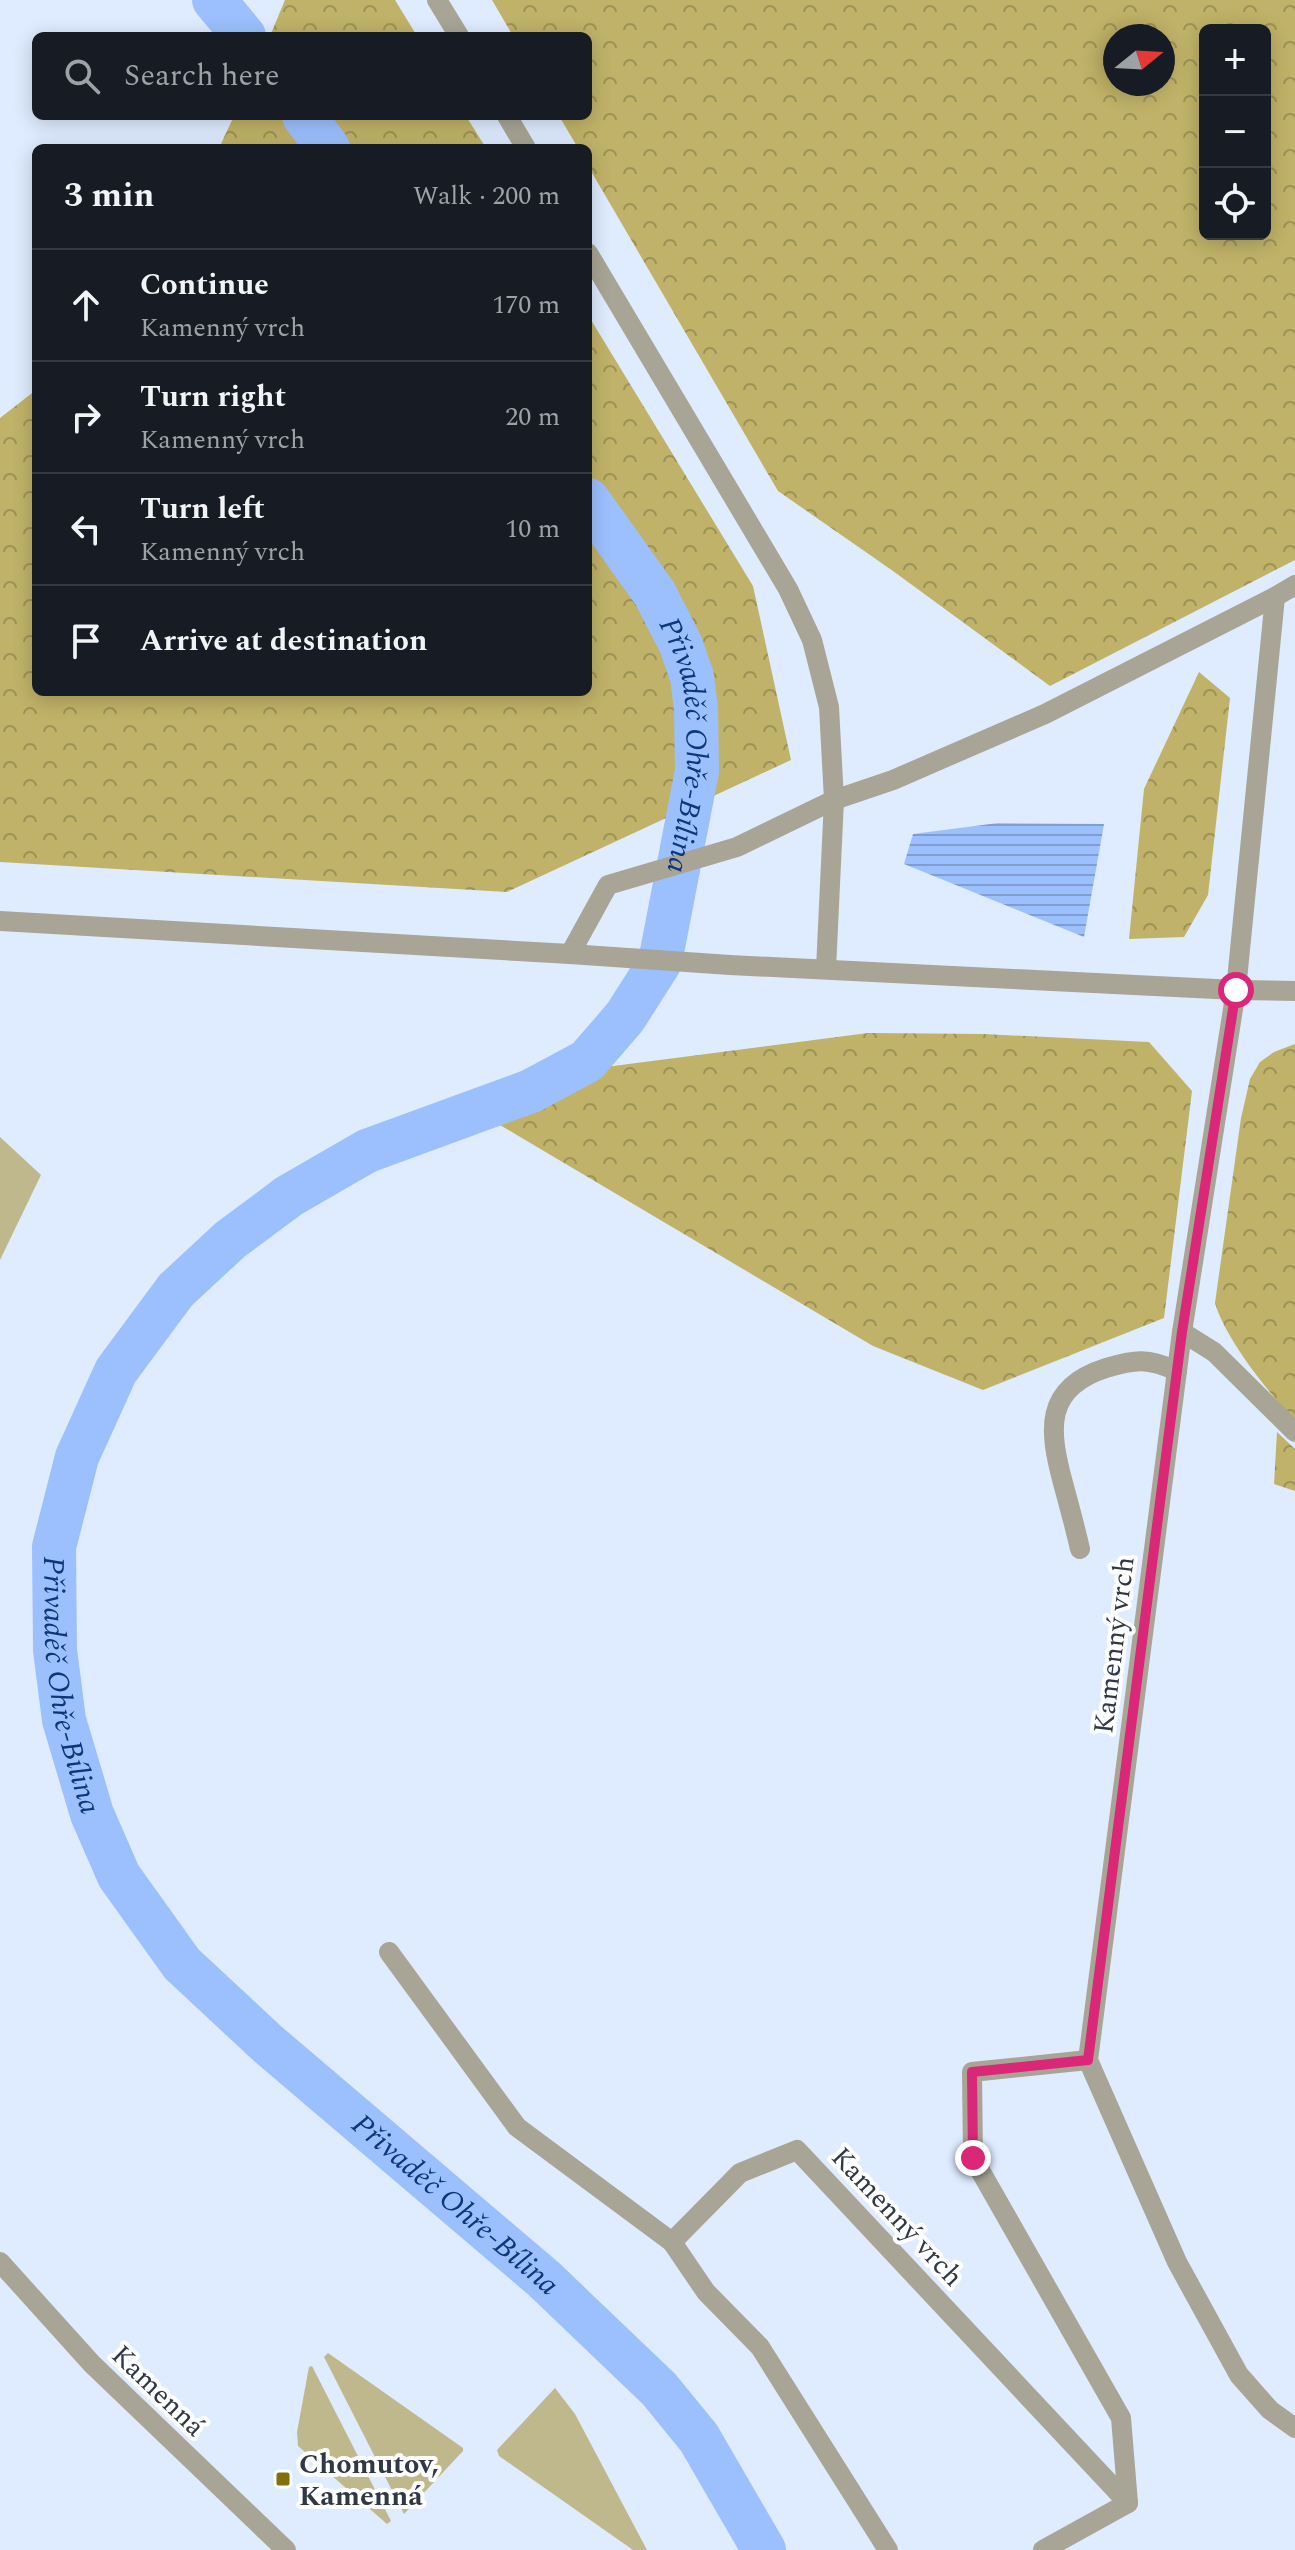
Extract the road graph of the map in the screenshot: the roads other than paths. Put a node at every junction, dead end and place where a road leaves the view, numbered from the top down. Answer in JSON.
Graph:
{"nodes":[{"id":1,"x":437,"y":0,"type":"edge"},
{"id":2,"x":457,"y":32,"type":"edge"},
{"id":3,"x":509,"y":120,"type":"edge"},
{"id":4,"x":524,"y":144,"type":"edge"},
{"id":5,"x":592,"y":260,"type":"edge"},
{"id":6,"x":1295,"y":585,"type":"edge"},
{"id":7,"x":1275,"y":597,"type":"junction"},
{"id":8,"x":834,"y":800,"type":"junction"},
{"id":9,"x":0,"y":921,"type":"edge"},
{"id":10,"x":570,"y":954,"type":"junction"},
{"id":11,"x":826,"y":969,"type":"junction"},
{"id":12,"x":1236,"y":990,"type":"junction"},
{"id":13,"x":1295,"y":991,"type":"edge"},
{"id":14,"x":1182,"y":1332,"type":"junction"},
{"id":15,"x":1177,"y":1371,"type":"junction"},
{"id":16,"x":1295,"y":1432,"type":"edge"},
{"id":17,"x":1080,"y":1549,"type":"dead end"},
{"id":18,"x":389,"y":1952,"type":"dead end"},
{"id":19,"x":1088,"y":2060,"type":"junction"},
{"id":20,"x":672,"y":2242,"type":"junction"},
{"id":21,"x":0,"y":2262,"type":"edge"},
{"id":22,"x":1295,"y":2428,"type":"edge"},
{"id":23,"x":1128,"y":2503,"type":"junction"},
{"id":24,"x":286,"y":2550,"type":"edge"},
{"id":25,"x":888,"y":2550,"type":"edge"},
{"id":26,"x":1043,"y":2550,"type":"edge"}],
"edges":[{"from":1,"to":2,"type":"street"},
{"from":3,"to":4,"type":"street"},
{"from":5,"to":8,"type":"street"},
{"from":6,"to":7,"type":"street"},
{"from":7,"to":8,"type":"street"},
{"from":7,"to":12,"type":"street","name":"Kamenný vrch"},
{"from":8,"to":10,"type":"street"},
{"from":8,"to":11,"type":"street"},
{"from":9,"to":10,"type":"street"},
{"from":10,"to":11,"type":"street"},
{"from":11,"to":12,"type":"street"},
{"from":12,"to":13,"type":"street"},
{"from":12,"to":14,"type":"street","name":"Kamenný vrch"},
{"from":14,"to":15,"type":"street","name":"Kamenný vrch"},
{"from":14,"to":16,"type":"street"},
{"from":15,"to":17,"type":"street"},
{"from":15,"to":19,"type":"street","name":"Kamenný vrch"},
{"from":18,"to":20,"type":"street"},
{"from":19,"to":22,"type":"street"},
{"from":19,"to":23,"type":"street"},
{"from":20,"to":23,"type":"street","name":"Kamenný vrch"},
{"from":20,"to":25,"type":"street"},
{"from":21,"to":24,"type":"street","name":"Kamenná"},
{"from":23,"to":26,"type":"street"}]}
